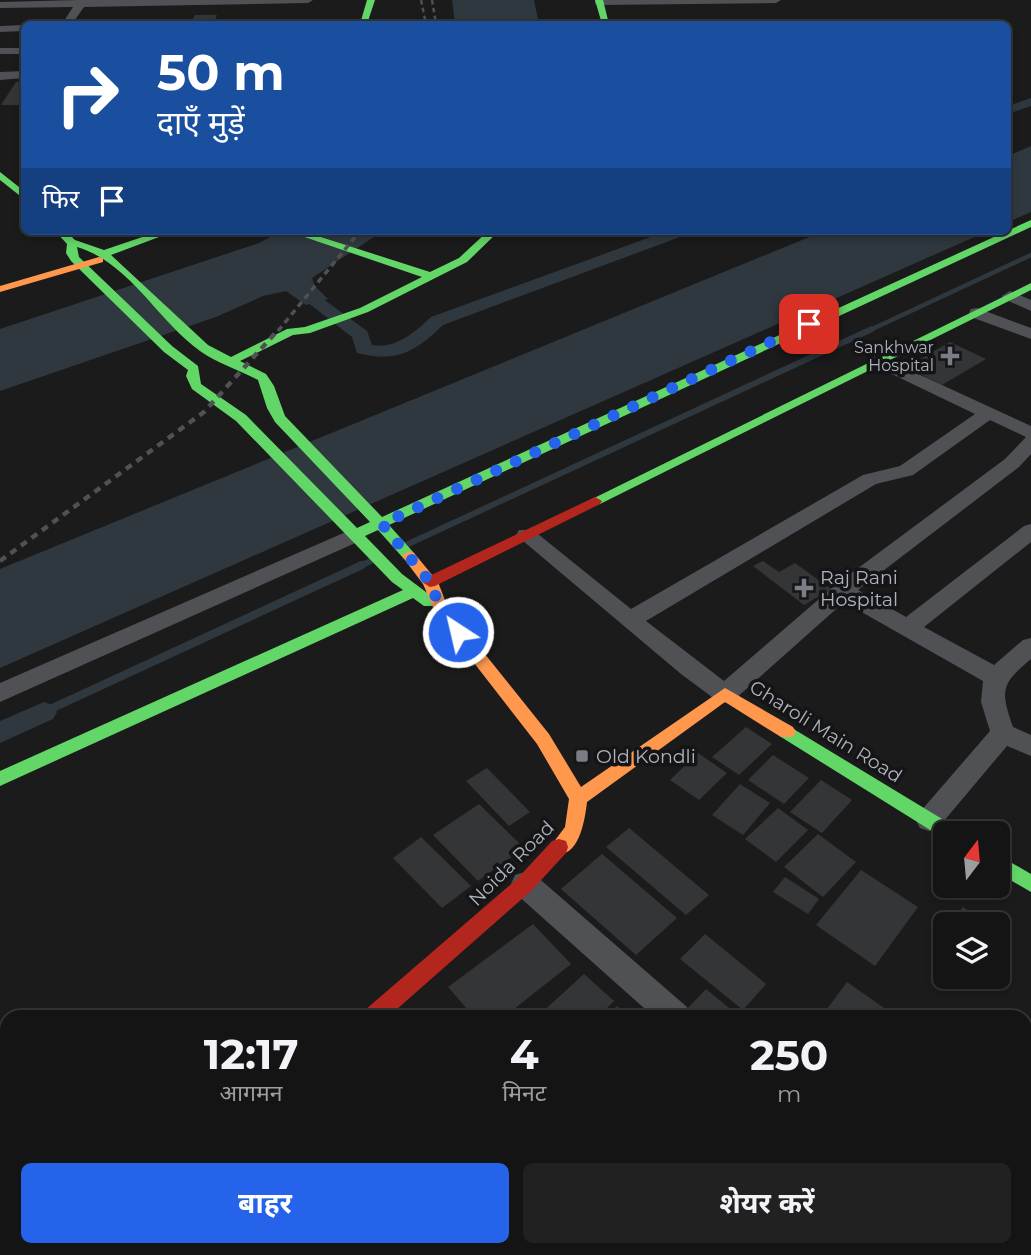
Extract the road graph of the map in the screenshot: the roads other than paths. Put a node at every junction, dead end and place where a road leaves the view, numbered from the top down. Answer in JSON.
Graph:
{"nodes":[{"id":1,"x":308,"y":0,"type":"edge"},
{"id":2,"x":371,"y":0,"type":"edge"},
{"id":3,"x":776,"y":0,"type":"edge"},
{"id":4,"x":188,"y":1,"type":"edge"},
{"id":5,"x":599,"y":1,"type":"edge"},
{"id":6,"x":48,"y":2,"type":"edge"},
{"id":7,"x":82,"y":2,"type":"edge"},
{"id":8,"x":0,"y":5,"type":"edge"},
{"id":9,"x":36,"y":18,"type":"dead end"},
{"id":10,"x":0,"y":19,"type":"edge"},
{"id":11,"x":66,"y":19,"type":"edge"},
{"id":12,"x":364,"y":21,"type":"edge"},
{"id":13,"x":605,"y":21,"type":"edge"},
{"id":14,"x":21,"y":28,"type":"edge"},
{"id":15,"x":0,"y":29,"type":"edge"},
{"id":16,"x":0,"y":40,"type":"edge"},
{"id":17,"x":21,"y":40,"type":"edge"},
{"id":18,"x":0,"y":51,"type":"edge"},
{"id":19,"x":21,"y":51,"type":"edge"},
{"id":20,"x":0,"y":63,"type":"edge"},
{"id":21,"x":21,"y":63,"type":"edge"},
{"id":22,"x":21,"y":75,"type":"edge"},
{"id":23,"x":0,"y":76,"type":"edge"},
{"id":24,"x":0,"y":175,"type":"edge"},
{"id":25,"x":21,"y":192,"type":"edge"},
{"id":26,"x":21,"y":195,"type":"edge"},
{"id":27,"x":0,"y":203,"type":"edge"},
{"id":28,"x":1031,"y":223,"type":"edge"},
{"id":29,"x":1011,"y":232,"type":"edge"},
{"id":30,"x":63,"y":235,"type":"edge"},
{"id":31,"x":160,"y":235,"type":"edge"},
{"id":32,"x":304,"y":235,"type":"edge"},
{"id":33,"x":490,"y":235,"type":"edge"},
{"id":34,"x":1005,"y":235,"type":"edge"},
{"id":35,"x":107,"y":257,"type":"junction"},
{"id":36,"x":80,"y":260,"type":"junction"},
{"id":37,"x":431,"y":276,"type":"junction"},
{"id":38,"x":0,"y":281,"type":"edge"},
{"id":39,"x":1031,"y":286,"type":"edge"},
{"id":40,"x":0,"y":289,"type":"edge"},
{"id":41,"x":1010,"y":296,"type":"junction"},
{"id":42,"x":1031,"y":306,"type":"edge"},
{"id":43,"x":977,"y":313,"type":"junction"},
{"id":44,"x":306,"y":331,"type":"junction"},
{"id":45,"x":1031,"y":334,"type":"edge"},
{"id":46,"x":225,"y":360,"type":"junction"},
{"id":47,"x":879,"y":361,"type":"junction"},
{"id":48,"x":250,"y":368,"type":"junction"},
{"id":49,"x":194,"y":369,"type":"junction"},
{"id":50,"x":268,"y":397,"type":"junction"},
{"id":51,"x":224,"y":406,"type":"junction"},
{"id":52,"x":988,"y":413,"type":"junction"},
{"id":53,"x":1031,"y":433,"type":"edge"},
{"id":54,"x":1031,"y":442,"type":"edge"},
{"id":55,"x":380,"y":521,"type":"junction"},
{"id":56,"x":1031,"y":531,"type":"edge"},
{"id":57,"x":526,"y":535,"type":"junction"},
{"id":58,"x":357,"y":537,"type":"junction"},
{"id":59,"x":430,"y":582,"type":"junction"},
{"id":60,"x":412,"y":592,"type":"junction"},
{"id":61,"x":842,"y":592,"type":"junction"},
{"id":62,"x":441,"y":610,"type":"junction"},
{"id":63,"x":631,"y":619,"type":"junction"},
{"id":64,"x":908,"y":628,"type":"junction"},
{"id":65,"x":1031,"y":646,"type":"edge"},
{"id":66,"x":995,"y":677,"type":"junction"},
{"id":67,"x":0,"y":693,"type":"edge"},
{"id":68,"x":725,"y":694,"type":"junction"},
{"id":69,"x":1003,"y":733,"type":"junction"},
{"id":70,"x":1031,"y":746,"type":"edge"},
{"id":71,"x":0,"y":779,"type":"edge"},
{"id":72,"x":578,"y":798,"type":"junction"},
{"id":73,"x":943,"y":821,"type":"edge"},
{"id":74,"x":933,"y":823,"type":"edge"},
{"id":75,"x":1010,"y":871,"type":"edge"},
{"id":76,"x":525,"y":884,"type":"junction"},
{"id":77,"x":1031,"y":884,"type":"edge"},
{"id":78,"x":380,"y":1010,"type":"edge"},
{"id":79,"x":668,"y":1010,"type":"edge"}],
"edges":[{"from":1,"to":4,"type":"street"},
{"from":2,"to":12,"type":"street"},
{"from":3,"to":5,"type":"street"},
{"from":4,"to":7,"type":"street"},
{"from":5,"to":13,"type":"street"},
{"from":6,"to":7,"type":"street"},
{"from":6,"to":8,"type":"street"},
{"from":7,"to":11,"type":"street"},
{"from":9,"to":10,"type":"street"},
{"from":14,"to":15,"type":"street"},
{"from":16,"to":17,"type":"street"},
{"from":18,"to":19,"type":"street"},
{"from":20,"to":21,"type":"street"},
{"from":22,"to":23,"type":"street"},
{"from":24,"to":25,"type":"street"},
{"from":26,"to":27,"type":"street"},
{"from":28,"to":29,"type":"street"},
{"from":30,"to":36,"type":"street"},
{"from":31,"to":35,"type":"street"},
{"from":32,"to":37,"type":"street"},
{"from":33,"to":37,"type":"street"},
{"from":34,"to":55,"type":"street"},
{"from":35,"to":36,"type":"street"},
{"from":35,"to":36,"type":"street"},
{"from":35,"to":46,"type":"street"},
{"from":36,"to":38,"type":"street"},
{"from":36,"to":40,"type":"street"},
{"from":36,"to":49,"type":"street"},
{"from":37,"to":44,"type":"street"},
{"from":39,"to":41,"type":"street"},
{"from":41,"to":42,"type":"street"},
{"from":41,"to":43,"type":"street"},
{"from":43,"to":45,"type":"street"},
{"from":43,"to":47,"type":"street"},
{"from":44,"to":46,"type":"street"},
{"from":44,"to":48,"type":"street"},
{"from":46,"to":48,"type":"street"},
{"from":46,"to":49,"type":"street"},
{"from":47,"to":52,"type":"street"},
{"from":47,"to":57,"type":"street"},
{"from":48,"to":50,"type":"street"},
{"from":49,"to":51,"type":"street"},
{"from":50,"to":51,"type":"street"},
{"from":50,"to":55,"type":"street"},
{"from":51,"to":58,"type":"street"},
{"from":52,"to":53,"type":"street"},
{"from":52,"to":63,"type":"street"},
{"from":54,"to":61,"type":"street"},
{"from":55,"to":58,"type":"street"},
{"from":55,"to":59,"type":"street"},
{"from":56,"to":64,"type":"street"},
{"from":57,"to":59,"type":"street"},
{"from":57,"to":63,"type":"street"},
{"from":58,"to":60,"type":"street"},
{"from":58,"to":67,"type":"street"},
{"from":59,"to":62,"type":"street"},
{"from":60,"to":62,"type":"street"},
{"from":60,"to":71,"type":"street"},
{"from":61,"to":64,"type":"street"},
{"from":61,"to":68,"type":"street"},
{"from":62,"to":72,"type":"street"},
{"from":63,"to":68,"type":"street"},
{"from":64,"to":66,"type":"street"},
{"from":65,"to":66,"type":"street"},
{"from":66,"to":69,"type":"street"},
{"from":68,"to":72,"type":"street","name":"Gharoli Main Road"},
{"from":68,"to":74,"type":"street","name":"Gharoli Main Road"},
{"from":69,"to":70,"type":"street"},
{"from":69,"to":73,"type":"street"},
{"from":72,"to":76,"type":"street","name":"Noida Road"},
{"from":75,"to":77,"type":"street"},
{"from":76,"to":78,"type":"street","name":"Noida Road"},
{"from":76,"to":79,"type":"street"}]}
